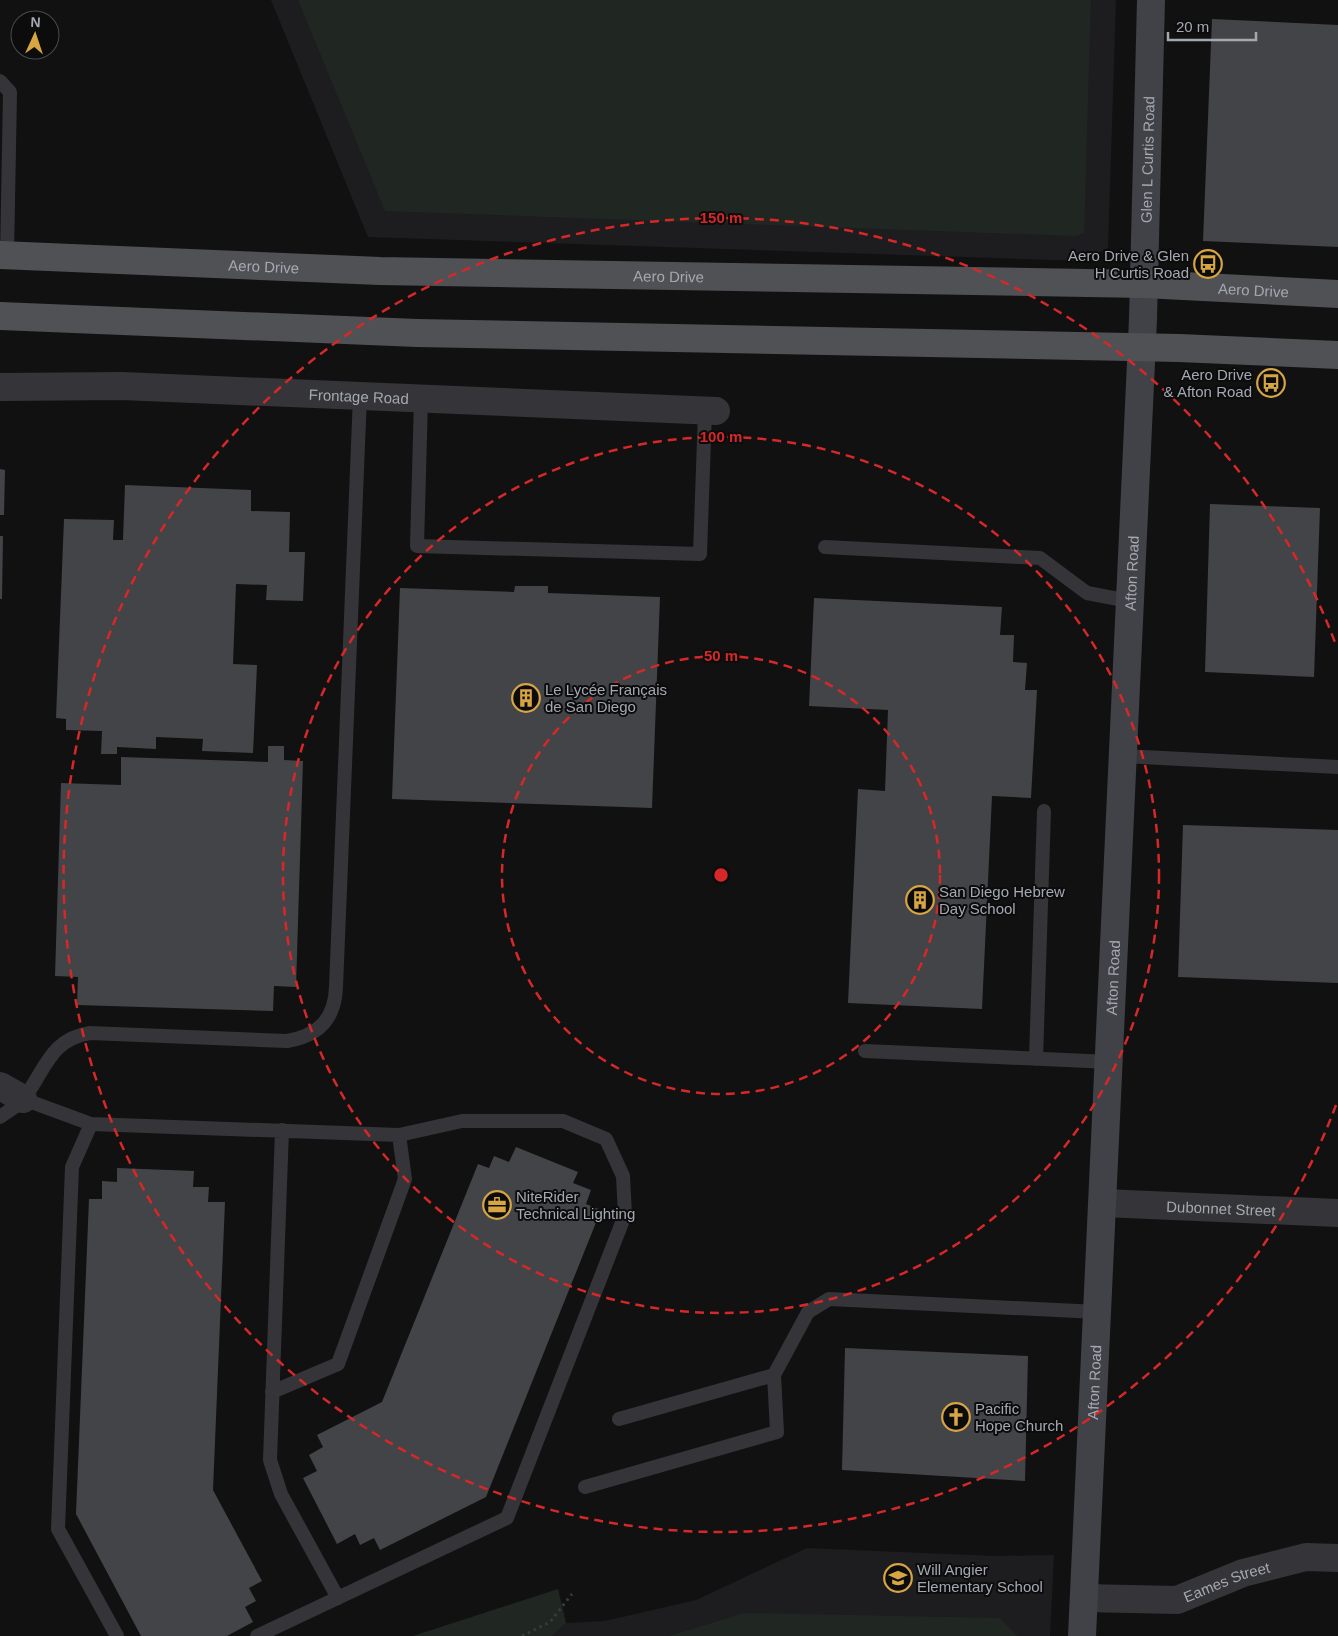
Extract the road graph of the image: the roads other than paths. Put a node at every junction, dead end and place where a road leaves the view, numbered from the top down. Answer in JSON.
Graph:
{"nodes":[{"id":1,"x":1151,"y":0,"type":"edge"},
{"id":2,"x":0,"y":81,"type":"edge"},
{"id":3,"x":3,"y":256,"type":"edge"},
{"id":4,"x":1144,"y":284,"type":"junction"},
{"id":5,"x":1338,"y":294,"type":"edge"},
{"id":6,"x":0,"y":316,"type":"edge"},
{"id":7,"x":1143,"y":319,"type":"joint"},
{"id":8,"x":1141,"y":349,"type":"junction"},
{"id":9,"x":1338,"y":355,"type":"edge"},
{"id":10,"x":0,"y":387,"type":"edge"},
{"id":11,"x":360,"y":396,"type":"junction"},
{"id":12,"x":421,"y":399,"type":"junction"},
{"id":13,"x":710,"y":411,"type":"joint"},
{"id":14,"x":825,"y":546,"type":"dead end"},
{"id":15,"x":1130,"y":601,"type":"junction"},
{"id":16,"x":1123,"y":756,"type":"junction"},
{"id":17,"x":1338,"y":767,"type":"edge"},
{"id":18,"x":1044,"y":811,"type":"dead end"},
{"id":19,"x":865,"y":1050,"type":"dead end"},
{"id":20,"x":1036,"y":1059,"type":"junction"},
{"id":21,"x":1110,"y":1062,"type":"junction"},
{"id":22,"x":0,"y":1086,"type":"edge"},
{"id":23,"x":23,"y":1099,"type":"junction"},
{"id":24,"x":0,"y":1117,"type":"edge"},
{"id":25,"x":91,"y":1124,"type":"junction"},
{"id":26,"x":282,"y":1130,"type":"junction"},
{"id":27,"x":399,"y":1135,"type":"junction"},
{"id":28,"x":1103,"y":1203,"type":"junction"},
{"id":29,"x":1338,"y":1213,"type":"edge"},
{"id":30,"x":1098,"y":1312,"type":"junction"},
{"id":31,"x":774,"y":1374,"type":"junction"},
{"id":32,"x":272,"y":1392,"type":"junction"},
{"id":33,"x":619,"y":1419,"type":"dead end"},
{"id":34,"x":585,"y":1487,"type":"dead end"},
{"id":35,"x":1338,"y":1558,"type":"edge"},
{"id":36,"x":338,"y":1598,"type":"junction"},
{"id":37,"x":1084,"y":1598,"type":"junction"},
{"id":38,"x":117,"y":1636,"type":"edge"},
{"id":39,"x":256,"y":1636,"type":"edge"},
{"id":40,"x":1082,"y":1636,"type":"edge"}],
"edges":[{"from":1,"to":4,"type":"street","name":"Glen L Curtis Road"},
{"from":2,"to":3,"type":"lane"},
{"from":3,"to":4,"type":"main road","name":"Aero Drive"},
{"from":4,"to":5,"type":"main road","name":"Aero Drive"},
{"from":4,"to":7,"type":"street","name":"Glen L Curtis Road"},
{"from":6,"to":8,"type":"main road"},
{"from":7,"to":8,"type":"street","name":"Afton Road"},
{"from":8,"to":9,"type":"main road"},
{"from":8,"to":15,"type":"street","name":"Afton Road"},
{"from":10,"to":11,"type":"street","name":"Frontage Road"},
{"from":11,"to":12,"type":"street","name":"Frontage Road"},
{"from":11,"to":23,"type":"lane"},
{"from":12,"to":13,"type":"street","name":"Frontage Road"},
{"from":12,"to":13,"type":"lane"},
{"from":14,"to":15,"type":"lane"},
{"from":15,"to":16,"type":"street","name":"Afton Road"},
{"from":16,"to":17,"type":"lane"},
{"from":16,"to":21,"type":"street","name":"Afton Road"},
{"from":18,"to":20,"type":"lane"},
{"from":19,"to":20,"type":"lane"},
{"from":20,"to":21,"type":"lane"},
{"from":21,"to":28,"type":"street","name":"Afton Road"},
{"from":22,"to":23,"type":"street"},
{"from":23,"to":24,"type":"lane"},
{"from":23,"to":25,"type":"lane"},
{"from":25,"to":26,"type":"lane"},
{"from":25,"to":38,"type":"lane"},
{"from":26,"to":27,"type":"lane"},
{"from":26,"to":32,"type":"lane"},
{"from":27,"to":32,"type":"lane"},
{"from":27,"to":36,"type":"lane"},
{"from":28,"to":29,"type":"street","name":"Dubonnet Street"},
{"from":28,"to":30,"type":"street","name":"Afton Road"},
{"from":30,"to":31,"type":"lane"},
{"from":30,"to":37,"type":"street","name":"Afton Road"},
{"from":31,"to":33,"type":"lane"},
{"from":31,"to":34,"type":"lane"},
{"from":32,"to":36,"type":"lane"},
{"from":35,"to":37,"type":"street","name":"Eames Street"},
{"from":36,"to":39,"type":"lane"},
{"from":37,"to":40,"type":"street","name":"Afton Road"}]}
